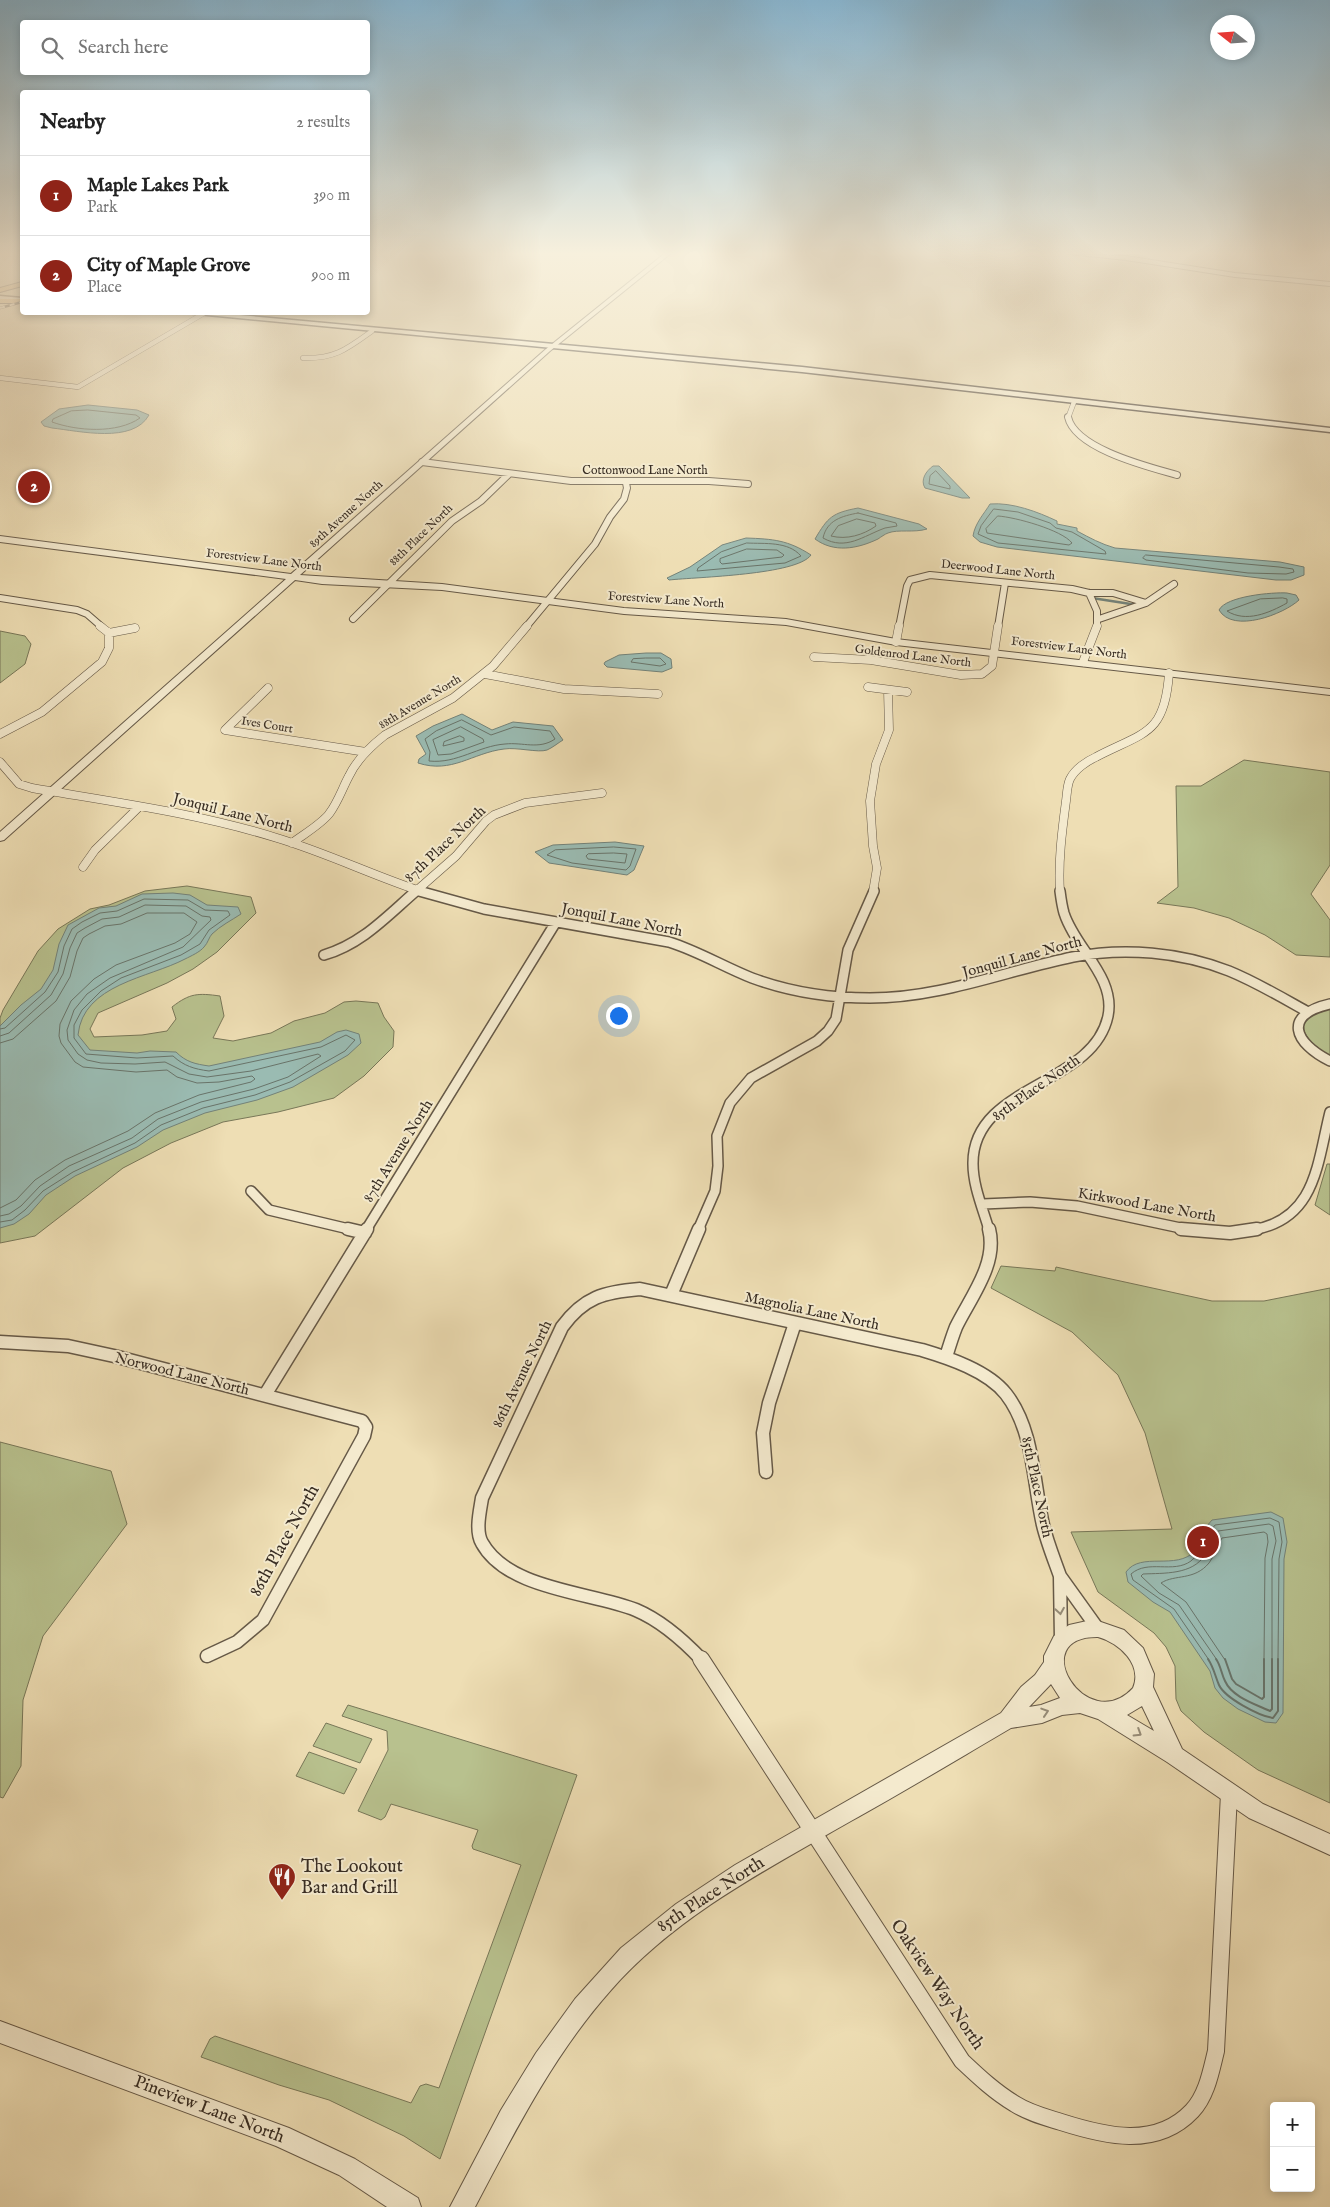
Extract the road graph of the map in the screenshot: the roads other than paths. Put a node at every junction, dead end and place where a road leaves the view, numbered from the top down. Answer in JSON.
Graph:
{"nodes":[{"id":1,"x":130,"y":357,"type":"edge"},
{"id":2,"x":331,"y":357,"type":"edge"},
{"id":3,"x":541,"y":357,"type":"edge"},
{"id":4,"x":636,"y":357,"type":"edge"},
{"id":5,"x":303,"y":358,"type":"dead end"},
{"id":6,"x":0,"y":378,"type":"edge"},
{"id":7,"x":1073,"y":404,"type":"junction"},
{"id":8,"x":1130,"y":414,"type":"junction"},
{"id":9,"x":1195,"y":416,"type":"junction"},
{"id":10,"x":1330,"y":430,"type":"edge"},
{"id":11,"x":1330,"y":436,"type":"edge"},
{"id":12,"x":422,"y":462,"type":"junction"},
{"id":13,"x":509,"y":474,"type":"junction"},
{"id":14,"x":1177,"y":474,"type":"dead end"},
{"id":15,"x":626,"y":483,"type":"junction"},
{"id":16,"x":748,"y":484,"type":"dead end"},
{"id":17,"x":0,"y":539,"type":"edge"},
{"id":18,"x":294,"y":577,"type":"junction"},
{"id":19,"x":1005,"y":582,"type":"junction"},
{"id":20,"x":1174,"y":584,"type":"dead end"},
{"id":21,"x":387,"y":585,"type":"junction"},
{"id":22,"x":1089,"y":593,"type":"junction"},
{"id":23,"x":0,"y":598,"type":"edge"},
{"id":24,"x":548,"y":601,"type":"junction"},
{"id":25,"x":1146,"y":603,"type":"junction"},
{"id":26,"x":353,"y":618,"type":"dead end"},
{"id":27,"x":1099,"y":619,"type":"junction"},
{"id":28,"x":135,"y":628,"type":"dead end"},
{"id":29,"x":110,"y":633,"type":"junction"},
{"id":30,"x":896,"y":642,"type":"junction"},
{"id":31,"x":995,"y":652,"type":"junction"},
{"id":32,"x":814,"y":657,"type":"dead end"},
{"id":33,"x":1084,"y":662,"type":"junction"},
{"id":34,"x":1169,"y":673,"type":"junction"},
{"id":35,"x":485,"y":674,"type":"junction"},
{"id":36,"x":868,"y":687,"type":"dead end"},
{"id":37,"x":268,"y":688,"type":"dead end"},
{"id":38,"x":888,"y":690,"type":"junction"},
{"id":39,"x":907,"y":692,"type":"dead end"},
{"id":40,"x":1330,"y":692,"type":"edge"},
{"id":41,"x":658,"y":694,"type":"dead end"},
{"id":42,"x":0,"y":734,"type":"edge"},
{"id":43,"x":366,"y":752,"type":"junction"},
{"id":44,"x":0,"y":762,"type":"edge"},
{"id":45,"x":52,"y":792,"type":"junction"},
{"id":46,"x":602,"y":793,"type":"dead end"},
{"id":47,"x":139,"y":807,"type":"junction"},
{"id":48,"x":0,"y":838,"type":"edge"},
{"id":49,"x":292,"y":843,"type":"junction"},
{"id":50,"x":83,"y":868,"type":"dead end"},
{"id":51,"x":416,"y":891,"type":"junction"},
{"id":52,"x":556,"y":922,"type":"junction"},
{"id":53,"x":1087,"y":954,"type":"junction"},
{"id":54,"x":324,"y":955,"type":"dead end"},
{"id":55,"x":840,"y":996,"type":"junction"},
{"id":56,"x":1330,"y":1004,"type":"edge"},
{"id":57,"x":1306,"y":1011,"type":"junction"},
{"id":58,"x":1330,"y":1061,"type":"edge"},
{"id":59,"x":1330,"y":1112,"type":"edge"},
{"id":60,"x":251,"y":1191,"type":"dead end"},
{"id":61,"x":983,"y":1204,"type":"junction"},
{"id":62,"x":365,"y":1232,"type":"junction"},
{"id":63,"x":671,"y":1295,"type":"junction"},
{"id":64,"x":795,"y":1323,"type":"junction"},
{"id":65,"x":0,"y":1342,"type":"edge"},
{"id":66,"x":946,"y":1357,"type":"junction"},
{"id":67,"x":265,"y":1395,"type":"junction"},
{"id":68,"x":362,"y":1420,"type":"joint"},
{"id":69,"x":766,"y":1472,"type":"dead end"},
{"id":70,"x":481,"y":1542,"type":"joint"},
{"id":71,"x":1060,"y":1576,"type":"junction"},
{"id":72,"x":1098,"y":1629,"type":"junction"},
{"id":73,"x":1061,"y":1640,"type":"junction"},
{"id":74,"x":207,"y":1656,"type":"dead end"},
{"id":75,"x":1053,"y":1666,"type":"junction"},
{"id":76,"x":1144,"y":1689,"type":"junction"},
{"id":77,"x":1082,"y":1704,"type":"junction"},
{"id":78,"x":1103,"y":1710,"type":"junction"},
{"id":79,"x":1008,"y":1719,"type":"junction"},
{"id":80,"x":1174,"y":1755,"type":"junction"},
{"id":81,"x":1229,"y":1794,"type":"junction"},
{"id":82,"x":812,"y":1832,"type":"junction"},
{"id":83,"x":1330,"y":1845,"type":"edge"},
{"id":84,"x":0,"y":2032,"type":"edge"},
{"id":85,"x":409,"y":2207,"type":"edge"},
{"id":86,"x":462,"y":2207,"type":"edge"}],
"edges":[{"from":1,"to":6,"type":"street"},
{"from":2,"to":5,"type":"street"},
{"from":3,"to":12,"type":"street","name":"89th Avenue North"},
{"from":4,"to":7,"type":"main road"},
{"from":7,"to":8,"type":"main road"},
{"from":7,"to":9,"type":"main road"},
{"from":7,"to":14,"type":"street"},
{"from":8,"to":9,"type":"main road"},
{"from":8,"to":11,"type":"main road"},
{"from":9,"to":10,"type":"main road"},
{"from":12,"to":13,"type":"street","name":"Cottonwood Lane North"},
{"from":12,"to":18,"type":"street","name":"89th Avenue North"},
{"from":13,"to":15,"type":"street","name":"Cottonwood Lane North"},
{"from":13,"to":21,"type":"street","name":"88th Place North"},
{"from":15,"to":16,"type":"street","name":"Cottonwood Lane North"},
{"from":15,"to":24,"type":"street","name":"88th Avenue North"},
{"from":17,"to":18,"type":"street","name":"Forestview Lane North"},
{"from":18,"to":21,"type":"street","name":"Forestview Lane North"},
{"from":18,"to":45,"type":"street","name":"89th Avenue North"},
{"from":19,"to":22,"type":"street","name":"Deerwood Lane North"},
{"from":19,"to":30,"type":"street","name":"Deerwood Lane North"},
{"from":19,"to":31,"type":"street"},
{"from":20,"to":25,"type":"street"},
{"from":21,"to":24,"type":"street","name":"Forestview Lane North"},
{"from":21,"to":26,"type":"street","name":"88th Place North"},
{"from":22,"to":25,"type":"street","name":"Deerwood Lane North"},
{"from":22,"to":27,"type":"street"},
{"from":23,"to":29,"type":"street"},
{"from":24,"to":30,"type":"street","name":"Forestview Lane North"},
{"from":24,"to":35,"type":"street","name":"88th Avenue North"},
{"from":25,"to":27,"type":"street"},
{"from":27,"to":33,"type":"street"},
{"from":28,"to":29,"type":"street"},
{"from":29,"to":42,"type":"street"},
{"from":30,"to":31,"type":"street","name":"Forestview Lane North"},
{"from":31,"to":32,"type":"street","name":"Goldenrod Lane North"},
{"from":31,"to":33,"type":"street","name":"Forestview Lane North"},
{"from":33,"to":34,"type":"street","name":"Forestview Lane North"},
{"from":34,"to":40,"type":"street","name":"Forestview Lane North"},
{"from":34,"to":53,"type":"street","name":"85th Place North"},
{"from":35,"to":41,"type":"street"},
{"from":35,"to":43,"type":"street","name":"88th Avenue North"},
{"from":36,"to":38,"type":"street"},
{"from":37,"to":43,"type":"street","name":"Ives Court"},
{"from":38,"to":39,"type":"street"},
{"from":38,"to":55,"type":"street"},
{"from":43,"to":49,"type":"street","name":"88th Avenue North"},
{"from":44,"to":45,"type":"street","name":"Jonquil Lane North"},
{"from":45,"to":47,"type":"street","name":"Jonquil Lane North"},
{"from":45,"to":48,"type":"street","name":"89th Avenue North"},
{"from":46,"to":51,"type":"street","name":"87th Place North"},
{"from":47,"to":49,"type":"street","name":"Jonquil Lane North"},
{"from":47,"to":50,"type":"street"},
{"from":49,"to":51,"type":"street","name":"Jonquil Lane North"},
{"from":51,"to":52,"type":"street","name":"Jonquil Lane North"},
{"from":51,"to":54,"type":"street","name":"87th Place North"},
{"from":52,"to":55,"type":"street","name":"Jonquil Lane North"},
{"from":52,"to":62,"type":"street","name":"87th Avenue North"},
{"from":53,"to":55,"type":"street","name":"Jonquil Lane North"},
{"from":53,"to":57,"type":"street","name":"Jonquil Lane North"},
{"from":53,"to":61,"type":"street","name":"85th Place North"},
{"from":55,"to":63,"type":"street"},
{"from":56,"to":57,"type":"street"},
{"from":57,"to":58,"type":"street"},
{"from":59,"to":61,"type":"street","name":"Kirkwood Lane North"},
{"from":60,"to":62,"type":"street"},
{"from":61,"to":66,"type":"street","name":"85th Place North"},
{"from":62,"to":67,"type":"street","name":"87th Avenue North"},
{"from":63,"to":64,"type":"street","name":"Magnolia Lane North"},
{"from":63,"to":70,"type":"street","name":"86th Avenue North"},
{"from":64,"to":66,"type":"street","name":"Magnolia Lane North"},
{"from":64,"to":69,"type":"street"},
{"from":65,"to":67,"type":"street","name":"Norwood Lane North"},
{"from":66,"to":71,"type":"street","name":"85th Place North"},
{"from":67,"to":68,"type":"street","name":"Norwood Lane North"},
{"from":68,"to":74,"type":"street","name":"86th Place North"},
{"from":70,"to":82,"type":"street","name":"Oakview Way North"},
{"from":71,"to":72,"type":"street","name":"85th Place North"},
{"from":71,"to":73,"type":"street","name":"85th Place North","one_way":true},
{"from":72,"to":73,"type":"street"},
{"from":72,"to":76,"type":"street"},
{"from":73,"to":75,"type":"street"},
{"from":75,"to":77,"type":"street"},
{"from":75,"to":79,"type":"street","name":"85th Place North"},
{"from":76,"to":78,"type":"street"},
{"from":76,"to":80,"type":"street"},
{"from":77,"to":78,"type":"street"},
{"from":79,"to":77,"type":"street","name":"85th Place North","one_way":true},
{"from":78,"to":80,"type":"street","one_way":true},
{"from":79,"to":82,"type":"street","name":"85th Place North"},
{"from":80,"to":81,"type":"street"},
{"from":81,"to":82,"type":"street","name":"Oakview Way North"},
{"from":81,"to":83,"type":"street"},
{"from":82,"to":86,"type":"street","name":"85th Place North"},
{"from":84,"to":85,"type":"street","name":"Pineview Lane North"}]}
